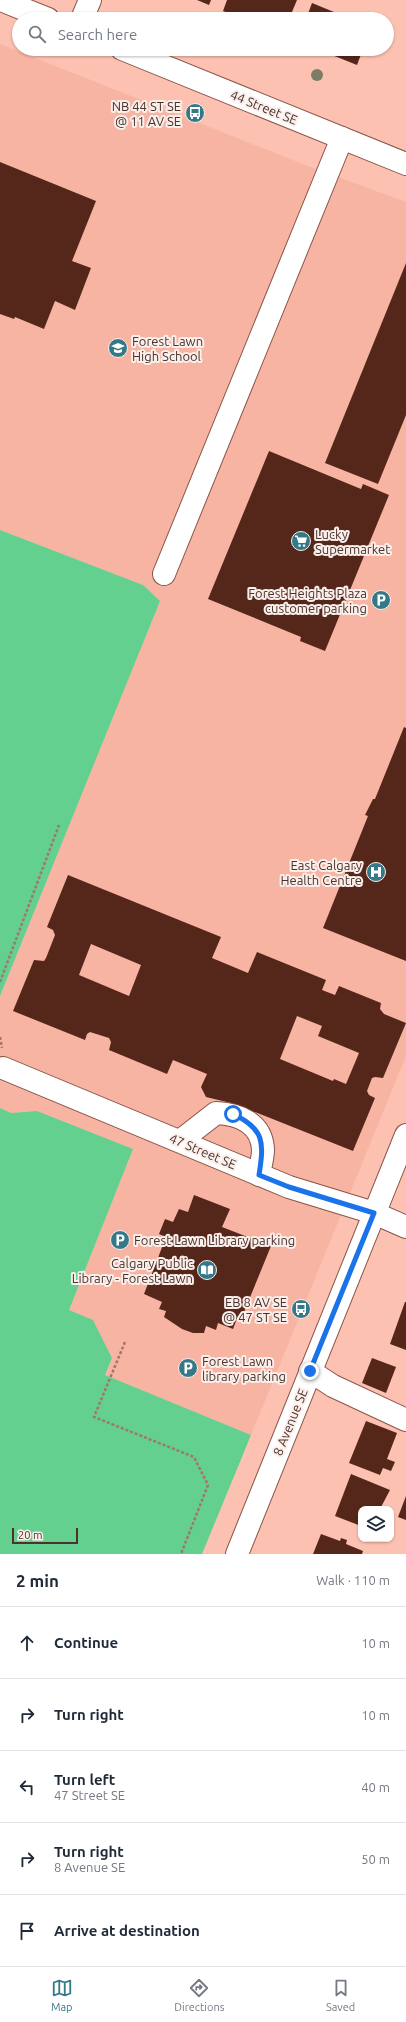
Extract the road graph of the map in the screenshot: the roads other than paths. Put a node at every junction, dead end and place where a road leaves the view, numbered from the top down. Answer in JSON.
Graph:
{"nodes":[{"id":1,"x":1,"y":0,"type":"edge"},
{"id":2,"x":90,"y":0,"type":"edge"},
{"id":3,"x":31,"y":12,"type":"edge"},
{"id":4,"x":85,"y":12,"type":"edge"},
{"id":5,"x":139,"y":56,"type":"edge"},
{"id":6,"x":342,"y":138,"type":"junction"},
{"id":7,"x":406,"y":164,"type":"edge"},
{"id":8,"x":164,"y":574,"type":"dead end"},
{"id":9,"x":3,"y":1068,"type":"dead end"},
{"id":10,"x":406,"y":1135,"type":"edge"},
{"id":11,"x":180,"y":1141,"type":"junction"},
{"id":12,"x":259,"y":1175,"type":"junction"},
{"id":13,"x":374,"y":1213,"type":"junction"},
{"id":14,"x":406,"y":1226,"type":"edge"},
{"id":15,"x":310,"y":1371,"type":"junction"},
{"id":16,"x":406,"y":1420,"type":"edge"},
{"id":17,"x":237,"y":1554,"type":"edge"}],
"edges":[{"from":1,"to":3,"type":"street"},
{"from":2,"to":4,"type":"street"},
{"from":5,"to":6,"type":"street","name":"44 Street SE"},
{"from":6,"to":7,"type":"street","name":"44 Street SE"},
{"from":6,"to":8,"type":"street"},
{"from":9,"to":11,"type":"street","name":"47 Street SE"},
{"from":10,"to":13,"type":"street","name":"8 Avenue SE"},
{"from":11,"to":12,"type":"street","name":"47 Street SE"},
{"from":11,"to":12,"type":"street"},
{"from":12,"to":13,"type":"street","name":"47 Street SE"},
{"from":13,"to":14,"type":"street","name":"47 Street SE"},
{"from":13,"to":15,"type":"street","name":"8 Avenue SE"},
{"from":15,"to":16,"type":"street"},
{"from":15,"to":17,"type":"street","name":"8 Avenue SE"}]}
